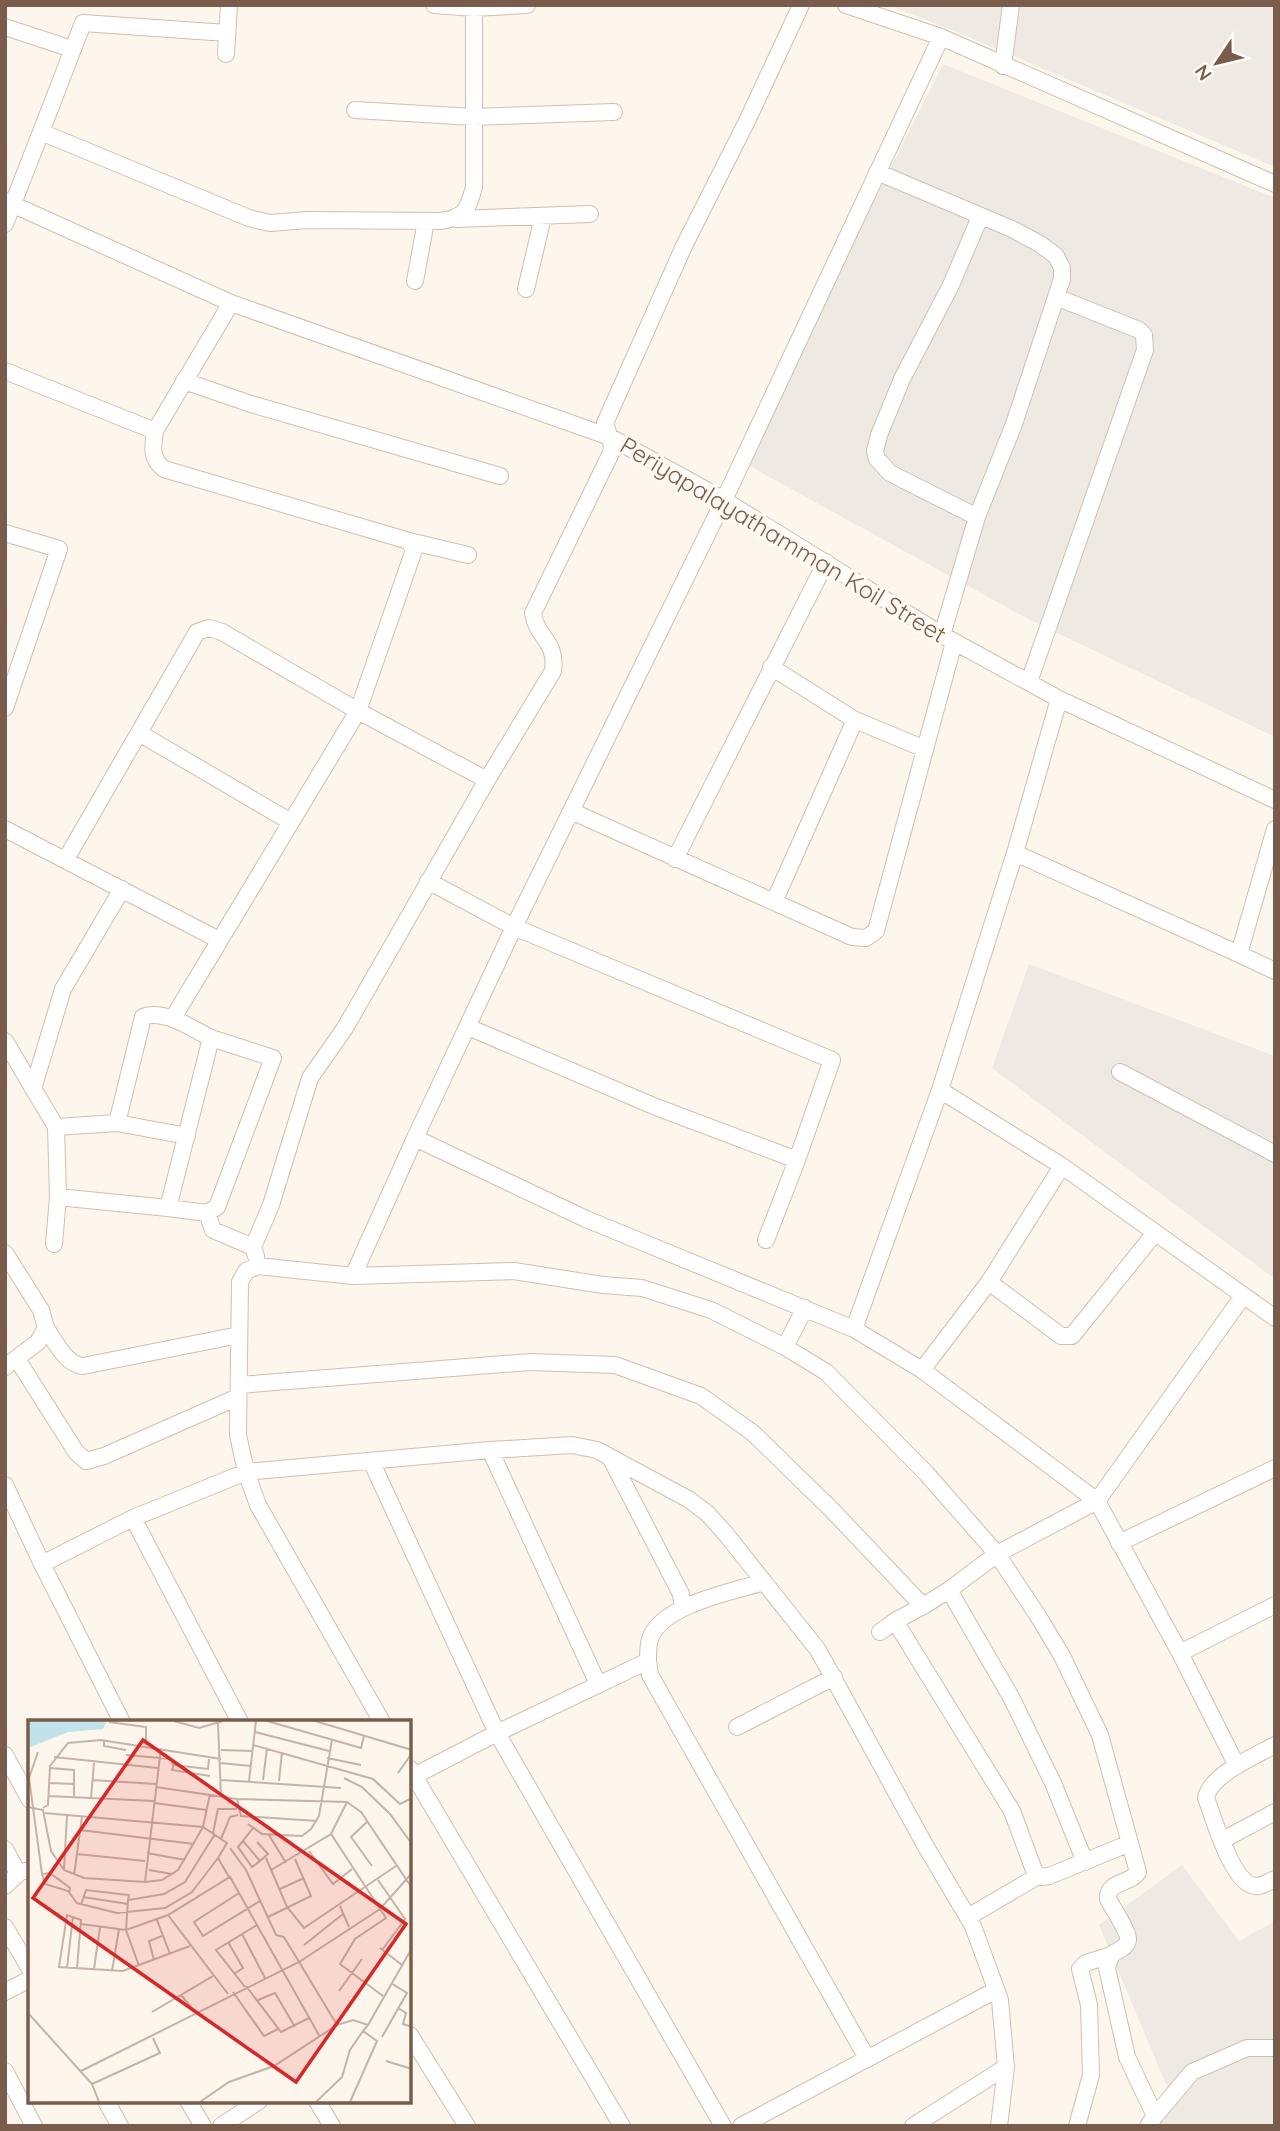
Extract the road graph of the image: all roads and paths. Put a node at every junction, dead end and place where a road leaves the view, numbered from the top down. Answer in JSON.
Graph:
{"nodes":[{"id":1,"x":229,"y":5,"type":"edge"},
{"id":2,"x":434,"y":5,"type":"edge"},
{"id":3,"x":527,"y":5,"type":"edge"},
{"id":4,"x":801,"y":5,"type":"edge"},
{"id":5,"x":846,"y":5,"type":"edge"},
{"id":6,"x":1011,"y":5,"type":"edge"},
{"id":7,"x":474,"y":6,"type":"edge"},
{"id":8,"x":5,"y":27,"type":"edge"},
{"id":9,"x":227,"y":33,"type":"junction"},
{"id":10,"x":941,"y":37,"type":"junction"},
{"id":11,"x":72,"y":49,"type":"junction"},
{"id":12,"x":226,"y":54,"type":"dead end"},
{"id":13,"x":1003,"y":66,"type":"junction"},
{"id":14,"x":355,"y":110,"type":"dead end"},
{"id":15,"x":614,"y":112,"type":"dead end"},
{"id":16,"x":474,"y":117,"type":"junction"},
{"id":17,"x":40,"y":132,"type":"junction"},
{"id":18,"x":877,"y":172,"type":"junction"},
{"id":19,"x":1275,"y":184,"type":"edge"},
{"id":20,"x":9,"y":202,"type":"edge"},
{"id":21,"x":590,"y":214,"type":"dead end"},
{"id":22,"x":543,"y":217,"type":"junction"},
{"id":23,"x":980,"y":217,"type":"junction"},
{"id":24,"x":456,"y":219,"type":"junction"},
{"id":25,"x":426,"y":221,"type":"junction"},
{"id":26,"x":5,"y":223,"type":"edge"},
{"id":27,"x":415,"y":281,"type":"dead end"},
{"id":28,"x":526,"y":289,"type":"dead end"},
{"id":29,"x":1056,"y":297,"type":"junction"},
{"id":30,"x":231,"y":303,"type":"junction"},
{"id":31,"x":5,"y":370,"type":"edge"},
{"id":32,"x":184,"y":382,"type":"junction"},
{"id":33,"x":155,"y":430,"type":"junction"},
{"id":34,"x":610,"y":437,"type":"junction"},
{"id":35,"x":499,"y":476,"type":"dead end"},
{"id":36,"x":724,"y":500,"type":"junction"},
{"id":37,"x":977,"y":517,"type":"junction"},
{"id":38,"x":5,"y":533,"type":"edge"},
{"id":39,"x":410,"y":541,"type":"junction"},
{"id":40,"x":468,"y":555,"type":"dead end"},
{"id":41,"x":826,"y":562,"type":"junction"},
{"id":42,"x":948,"y":639,"type":"junction"},
{"id":43,"x":771,"y":667,"type":"junction"},
{"id":44,"x":1028,"y":682,"type":"junction"},
{"id":45,"x":1059,"y":699,"type":"junction"},
{"id":46,"x":5,"y":708,"type":"edge"},
{"id":47,"x":358,"y":711,"type":"junction"},
{"id":48,"x":855,"y":720,"type":"junction"},
{"id":49,"x":139,"y":733,"type":"junction"},
{"id":50,"x":925,"y":749,"type":"junction"},
{"id":51,"x":487,"y":780,"type":"junction"},
{"id":52,"x":1275,"y":800,"type":"edge"},
{"id":53,"x":571,"y":811,"type":"junction"},
{"id":54,"x":291,"y":822,"type":"junction"},
{"id":55,"x":5,"y":829,"type":"edge"},
{"id":56,"x":1275,"y":829,"type":"edge"},
{"id":57,"x":1015,"y":853,"type":"junction"},
{"id":58,"x":66,"y":859,"type":"junction"},
{"id":59,"x":675,"y":859,"type":"junction"},
{"id":60,"x":428,"y":881,"type":"junction"},
{"id":61,"x":122,"y":888,"type":"junction"},
{"id":62,"x":774,"y":902,"type":"junction"},
{"id":63,"x":514,"y":927,"type":"junction"},
{"id":64,"x":219,"y":940,"type":"junction"},
{"id":65,"x":1239,"y":954,"type":"junction"},
{"id":66,"x":1275,"y":971,"type":"edge"},
{"id":67,"x":173,"y":1018,"type":"junction"},
{"id":68,"x":468,"y":1027,"type":"junction"},
{"id":69,"x":211,"y":1038,"type":"junction"},
{"id":70,"x":5,"y":1041,"type":"edge"},
{"id":71,"x":1120,"y":1072,"type":"dead end"},
{"id":72,"x":33,"y":1088,"type":"junction"},
{"id":73,"x":940,"y":1090,"type":"junction"},
{"id":74,"x":117,"y":1123,"type":"junction"},
{"id":75,"x":56,"y":1127,"type":"junction"},
{"id":76,"x":187,"y":1136,"type":"junction"},
{"id":77,"x":415,"y":1138,"type":"junction"},
{"id":78,"x":1275,"y":1154,"type":"edge"},
{"id":79,"x":797,"y":1160,"type":"junction"},
{"id":80,"x":1062,"y":1166,"type":"junction"},
{"id":81,"x":58,"y":1197,"type":"junction"},
{"id":82,"x":168,"y":1208,"type":"junction"},
{"id":83,"x":207,"y":1213,"type":"junction"},
{"id":84,"x":1155,"y":1233,"type":"junction"},
{"id":85,"x":766,"y":1240,"type":"dead end"},
{"id":86,"x":54,"y":1244,"type":"dead end"},
{"id":87,"x":253,"y":1247,"type":"junction"},
{"id":88,"x":5,"y":1253,"type":"edge"},
{"id":89,"x":258,"y":1266,"type":"junction"},
{"id":90,"x":353,"y":1276,"type":"junction"},
{"id":91,"x":989,"y":1283,"type":"junction"},
{"id":92,"x":1243,"y":1296,"type":"junction"},
{"id":93,"x":805,"y":1308,"type":"junction"},
{"id":94,"x":1275,"y":1318,"type":"edge"},
{"id":95,"x":46,"y":1328,"type":"junction"},
{"id":96,"x":854,"y":1329,"type":"junction"},
{"id":97,"x":239,"y":1335,"type":"junction"},
{"id":98,"x":785,"y":1347,"type":"junction"},
{"id":99,"x":11,"y":1363,"type":"edge"},
{"id":100,"x":922,"y":1370,"type":"junction"},
{"id":101,"x":239,"y":1391,"type":"junction"},
{"id":102,"x":490,"y":1450,"type":"junction"},
{"id":103,"x":610,"y":1457,"type":"junction"},
{"id":104,"x":370,"y":1461,"type":"junction"},
{"id":105,"x":1275,"y":1468,"type":"edge"},
{"id":106,"x":246,"y":1472,"type":"junction"},
{"id":107,"x":7,"y":1493,"type":"edge"},
{"id":108,"x":1097,"y":1501,"type":"junction"},
{"id":109,"x":133,"y":1518,"type":"junction"},
{"id":110,"x":1119,"y":1543,"type":"junction"},
{"id":111,"x":997,"y":1555,"type":"junction"},
{"id":112,"x":42,"y":1564,"type":"junction"},
{"id":113,"x":764,"y":1582,"type":"junction"},
{"id":114,"x":949,"y":1590,"type":"junction"},
{"id":115,"x":1275,"y":1605,"type":"edge"},
{"id":116,"x":923,"y":1606,"type":"junction"},
{"id":117,"x":683,"y":1608,"type":"junction"},
{"id":118,"x":895,"y":1621,"type":"junction"},
{"id":119,"x":880,"y":1632,"type":"dead end"},
{"id":120,"x":1180,"y":1653,"type":"junction"},
{"id":121,"x":648,"y":1661,"type":"junction"},
{"id":122,"x":834,"y":1677,"type":"junction"},
{"id":123,"x":598,"y":1684,"type":"junction"},
{"id":124,"x":121,"y":1720,"type":"edge"},
{"id":125,"x":239,"y":1720,"type":"edge"},
{"id":126,"x":381,"y":1720,"type":"edge"},
{"id":127,"x":737,"y":1727,"type":"dead end"},
{"id":128,"x":497,"y":1733,"type":"junction"},
{"id":129,"x":1275,"y":1745,"type":"edge"},
{"id":130,"x":5,"y":1755,"type":"edge"},
{"id":131,"x":1237,"y":1766,"type":"junction"},
{"id":132,"x":411,"y":1775,"type":"edge"},
{"id":133,"x":28,"y":1796,"type":"edge"},
{"id":134,"x":1275,"y":1812,"type":"edge"},
{"id":135,"x":1223,"y":1840,"type":"junction"},
{"id":136,"x":1130,"y":1843,"type":"junction"},
{"id":137,"x":5,"y":1849,"type":"edge"},
{"id":138,"x":1085,"y":1862,"type":"junction"},
{"id":139,"x":25,"y":1871,"type":"edge"},
{"id":140,"x":1038,"y":1876,"type":"junction"},
{"id":141,"x":1275,"y":1878,"type":"edge"},
{"id":142,"x":5,"y":1886,"type":"edge"},
{"id":143,"x":968,"y":1917,"type":"junction"},
{"id":144,"x":5,"y":1927,"type":"edge"},
{"id":145,"x":1111,"y":1955,"type":"junction"},
{"id":146,"x":28,"y":1966,"type":"edge"},
{"id":147,"x":28,"y":1980,"type":"edge"},
{"id":148,"x":996,"y":1990,"type":"junction"},
{"id":149,"x":5,"y":1992,"type":"edge"},
{"id":150,"x":411,"y":2037,"type":"edge"},
{"id":151,"x":1275,"y":2048,"type":"edge"},
{"id":152,"x":867,"y":2058,"type":"junction"},
{"id":153,"x":1006,"y":2067,"type":"junction"},
{"id":154,"x":5,"y":2071,"type":"edge"},
{"id":155,"x":12,"y":2099,"type":"edge"},
{"id":156,"x":107,"y":2103,"type":"edge"},
{"id":157,"x":189,"y":2103,"type":"edge"},
{"id":158,"x":255,"y":2103,"type":"edge"},
{"id":159,"x":318,"y":2103,"type":"edge"},
{"id":160,"x":1152,"y":2121,"type":"edge"},
{"id":161,"x":34,"y":2126,"type":"edge"},
{"id":162,"x":120,"y":2126,"type":"edge"},
{"id":163,"x":203,"y":2126,"type":"edge"},
{"id":164,"x":221,"y":2126,"type":"edge"},
{"id":165,"x":332,"y":2126,"type":"edge"},
{"id":166,"x":467,"y":2126,"type":"edge"},
{"id":167,"x":622,"y":2126,"type":"edge"},
{"id":168,"x":723,"y":2126,"type":"edge"},
{"id":169,"x":741,"y":2126,"type":"edge"},
{"id":170,"x":913,"y":2126,"type":"edge"},
{"id":171,"x":999,"y":2126,"type":"edge"},
{"id":172,"x":1077,"y":2126,"type":"edge"}],
"edges":[{"from":1,"to":9,"type":"street"},
{"from":2,"to":7,"type":"street"},
{"from":3,"to":7,"type":"street"},
{"from":4,"to":34,"type":"street"},
{"from":5,"to":10,"type":"street"},
{"from":6,"to":13,"type":"street"},
{"from":7,"to":16,"type":"street"},
{"from":8,"to":11,"type":"street"},
{"from":9,"to":11,"type":"street"},
{"from":9,"to":12,"type":"street"},
{"from":10,"to":13,"type":"street"},
{"from":10,"to":18,"type":"street"},
{"from":11,"to":17,"type":"street"},
{"from":13,"to":19,"type":"street"},
{"from":14,"to":16,"type":"street"},
{"from":15,"to":16,"type":"street"},
{"from":16,"to":24,"type":"street"},
{"from":17,"to":20,"type":"street"},
{"from":17,"to":25,"type":"street"},
{"from":18,"to":23,"type":"street"},
{"from":18,"to":36,"type":"street"},
{"from":20,"to":26,"type":"street"},
{"from":20,"to":30,"type":"street","name":"Periyapalayathamman Koil Street"},
{"from":21,"to":22,"type":"street"},
{"from":22,"to":24,"type":"street"},
{"from":22,"to":28,"type":"street"},
{"from":23,"to":29,"type":"street"},
{"from":23,"to":37,"type":"street"},
{"from":24,"to":25,"type":"street"},
{"from":25,"to":27,"type":"street"},
{"from":29,"to":37,"type":"street"},
{"from":29,"to":44,"type":"street"},
{"from":30,"to":32,"type":"street"},
{"from":30,"to":34,"type":"street","name":"Periyapalayathamman Koil Street"},
{"from":31,"to":33,"type":"street"},
{"from":32,"to":33,"type":"street"},
{"from":32,"to":35,"type":"street"},
{"from":33,"to":39,"type":"street"},
{"from":34,"to":36,"type":"street","name":"Periyapalayathamman Koil Street"},
{"from":34,"to":51,"type":"street"},
{"from":36,"to":41,"type":"street","name":"Periyapalayathamman Koil Street"},
{"from":36,"to":53,"type":"street"},
{"from":37,"to":42,"type":"street"},
{"from":38,"to":46,"type":"street"},
{"from":39,"to":40,"type":"street"},
{"from":39,"to":47,"type":"street"},
{"from":41,"to":42,"type":"street","name":"Periyapalayathamman Koil Street"},
{"from":41,"to":43,"type":"street"},
{"from":42,"to":44,"type":"street","name":"Periyapalayathamman Koil Street"},
{"from":42,"to":50,"type":"street"},
{"from":43,"to":48,"type":"street"},
{"from":43,"to":59,"type":"street"},
{"from":44,"to":45,"type":"street","name":"Periyapalayathamman Koil Street"},
{"from":45,"to":52,"type":"street","name":"Periyapalayathamman Koil Street"},
{"from":45,"to":57,"type":"street"},
{"from":47,"to":49,"type":"street"},
{"from":47,"to":51,"type":"street"},
{"from":47,"to":54,"type":"street"},
{"from":48,"to":50,"type":"street"},
{"from":48,"to":62,"type":"street"},
{"from":49,"to":54,"type":"street"},
{"from":49,"to":58,"type":"street"},
{"from":50,"to":62,"type":"street"},
{"from":51,"to":60,"type":"street"},
{"from":53,"to":59,"type":"street"},
{"from":53,"to":63,"type":"street"},
{"from":54,"to":64,"type":"street"},
{"from":55,"to":58,"type":"street"},
{"from":56,"to":65,"type":"street"},
{"from":57,"to":65,"type":"street"},
{"from":57,"to":73,"type":"street"},
{"from":58,"to":61,"type":"street"},
{"from":59,"to":62,"type":"street"},
{"from":60,"to":63,"type":"street"},
{"from":60,"to":87,"type":"street"},
{"from":61,"to":64,"type":"street"},
{"from":61,"to":72,"type":"street"},
{"from":63,"to":68,"type":"street"},
{"from":63,"to":79,"type":"street"},
{"from":64,"to":67,"type":"street"},
{"from":65,"to":66,"type":"street"},
{"from":67,"to":69,"type":"street"},
{"from":67,"to":74,"type":"street"},
{"from":68,"to":77,"type":"street"},
{"from":68,"to":79,"type":"street"},
{"from":69,"to":76,"type":"street"},
{"from":69,"to":83,"type":"street"},
{"from":70,"to":72,"type":"street"},
{"from":71,"to":78,"type":"street"},
{"from":72,"to":75,"type":"street"},
{"from":73,"to":80,"type":"street"},
{"from":73,"to":96,"type":"street"},
{"from":74,"to":75,"type":"street"},
{"from":74,"to":76,"type":"street"},
{"from":75,"to":81,"type":"street"},
{"from":76,"to":82,"type":"street"},
{"from":77,"to":90,"type":"street"},
{"from":77,"to":93,"type":"street"},
{"from":79,"to":85,"type":"street"},
{"from":80,"to":84,"type":"street"},
{"from":80,"to":91,"type":"street"},
{"from":81,"to":82,"type":"street"},
{"from":81,"to":86,"type":"street"},
{"from":82,"to":83,"type":"street"},
{"from":83,"to":87,"type":"street"},
{"from":84,"to":91,"type":"street"},
{"from":84,"to":92,"type":"street"},
{"from":87,"to":89,"type":"street"},
{"from":88,"to":95,"type":"street"},
{"from":89,"to":90,"type":"street"},
{"from":89,"to":97,"type":"street"},
{"from":90,"to":98,"type":"street"},
{"from":91,"to":100,"type":"street"},
{"from":92,"to":94,"type":"street"},
{"from":92,"to":108,"type":"street"},
{"from":93,"to":96,"type":"street"},
{"from":93,"to":98,"type":"street"},
{"from":95,"to":97,"type":"street"},
{"from":95,"to":99,"type":"street"},
{"from":96,"to":100,"type":"street"},
{"from":97,"to":101,"type":"street"},
{"from":98,"to":111,"type":"street"},
{"from":99,"to":101,"type":"street"},
{"from":100,"to":108,"type":"street"},
{"from":101,"to":106,"type":"street"},
{"from":101,"to":116,"type":"street"},
{"from":102,"to":103,"type":"street"},
{"from":102,"to":104,"type":"street"},
{"from":102,"to":123,"type":"street"},
{"from":103,"to":113,"type":"street"},
{"from":103,"to":117,"type":"street"},
{"from":104,"to":106,"type":"street"},
{"from":104,"to":128,"type":"street"},
{"from":105,"to":110,"type":"street"},
{"from":106,"to":109,"type":"street"},
{"from":106,"to":126,"type":"street"},
{"from":107,"to":112,"type":"street"},
{"from":108,"to":110,"type":"street"},
{"from":108,"to":111,"type":"street"},
{"from":109,"to":112,"type":"street"},
{"from":109,"to":125,"type":"street"},
{"from":110,"to":120,"type":"street"},
{"from":111,"to":114,"type":"street"},
{"from":111,"to":136,"type":"street"},
{"from":112,"to":124,"type":"street"},
{"from":113,"to":117,"type":"street"},
{"from":113,"to":122,"type":"street"},
{"from":114,"to":116,"type":"street"},
{"from":114,"to":138,"type":"street"},
{"from":115,"to":120,"type":"street"},
{"from":116,"to":118,"type":"street"},
{"from":117,"to":121,"type":"street"},
{"from":118,"to":119,"type":"street"},
{"from":118,"to":140,"type":"street"},
{"from":120,"to":131,"type":"street"},
{"from":121,"to":123,"type":"street"},
{"from":121,"to":152,"type":"street"},
{"from":122,"to":127,"type":"street"},
{"from":122,"to":143,"type":"street"},
{"from":123,"to":128,"type":"street"},
{"from":128,"to":132,"type":"street"},
{"from":128,"to":168,"type":"street"},
{"from":129,"to":131,"type":"street"},
{"from":130,"to":133,"type":"street"},
{"from":131,"to":135,"type":"street"},
{"from":132,"to":167,"type":"street"},
{"from":134,"to":135,"type":"street"},
{"from":135,"to":141,"type":"street"},
{"from":136,"to":138,"type":"street"},
{"from":136,"to":145,"type":"street"},
{"from":137,"to":139,"type":"street"},
{"from":138,"to":140,"type":"street"},
{"from":139,"to":142,"type":"street"},
{"from":140,"to":143,"type":"street"},
{"from":143,"to":148,"type":"street"},
{"from":144,"to":146,"type":"street"},
{"from":145,"to":160,"type":"street"},
{"from":145,"to":172,"type":"street"},
{"from":147,"to":149,"type":"street"},
{"from":148,"to":152,"type":"street"},
{"from":148,"to":153,"type":"street"},
{"from":150,"to":166,"type":"street"},
{"from":151,"to":160,"type":"street"},
{"from":152,"to":169,"type":"street"},
{"from":153,"to":170,"type":"street"},
{"from":153,"to":171,"type":"street"},
{"from":154,"to":155,"type":"street"},
{"from":155,"to":161,"type":"street"},
{"from":156,"to":162,"type":"street"},
{"from":157,"to":163,"type":"street"},
{"from":158,"to":164,"type":"street"},
{"from":159,"to":165,"type":"street"}]}
